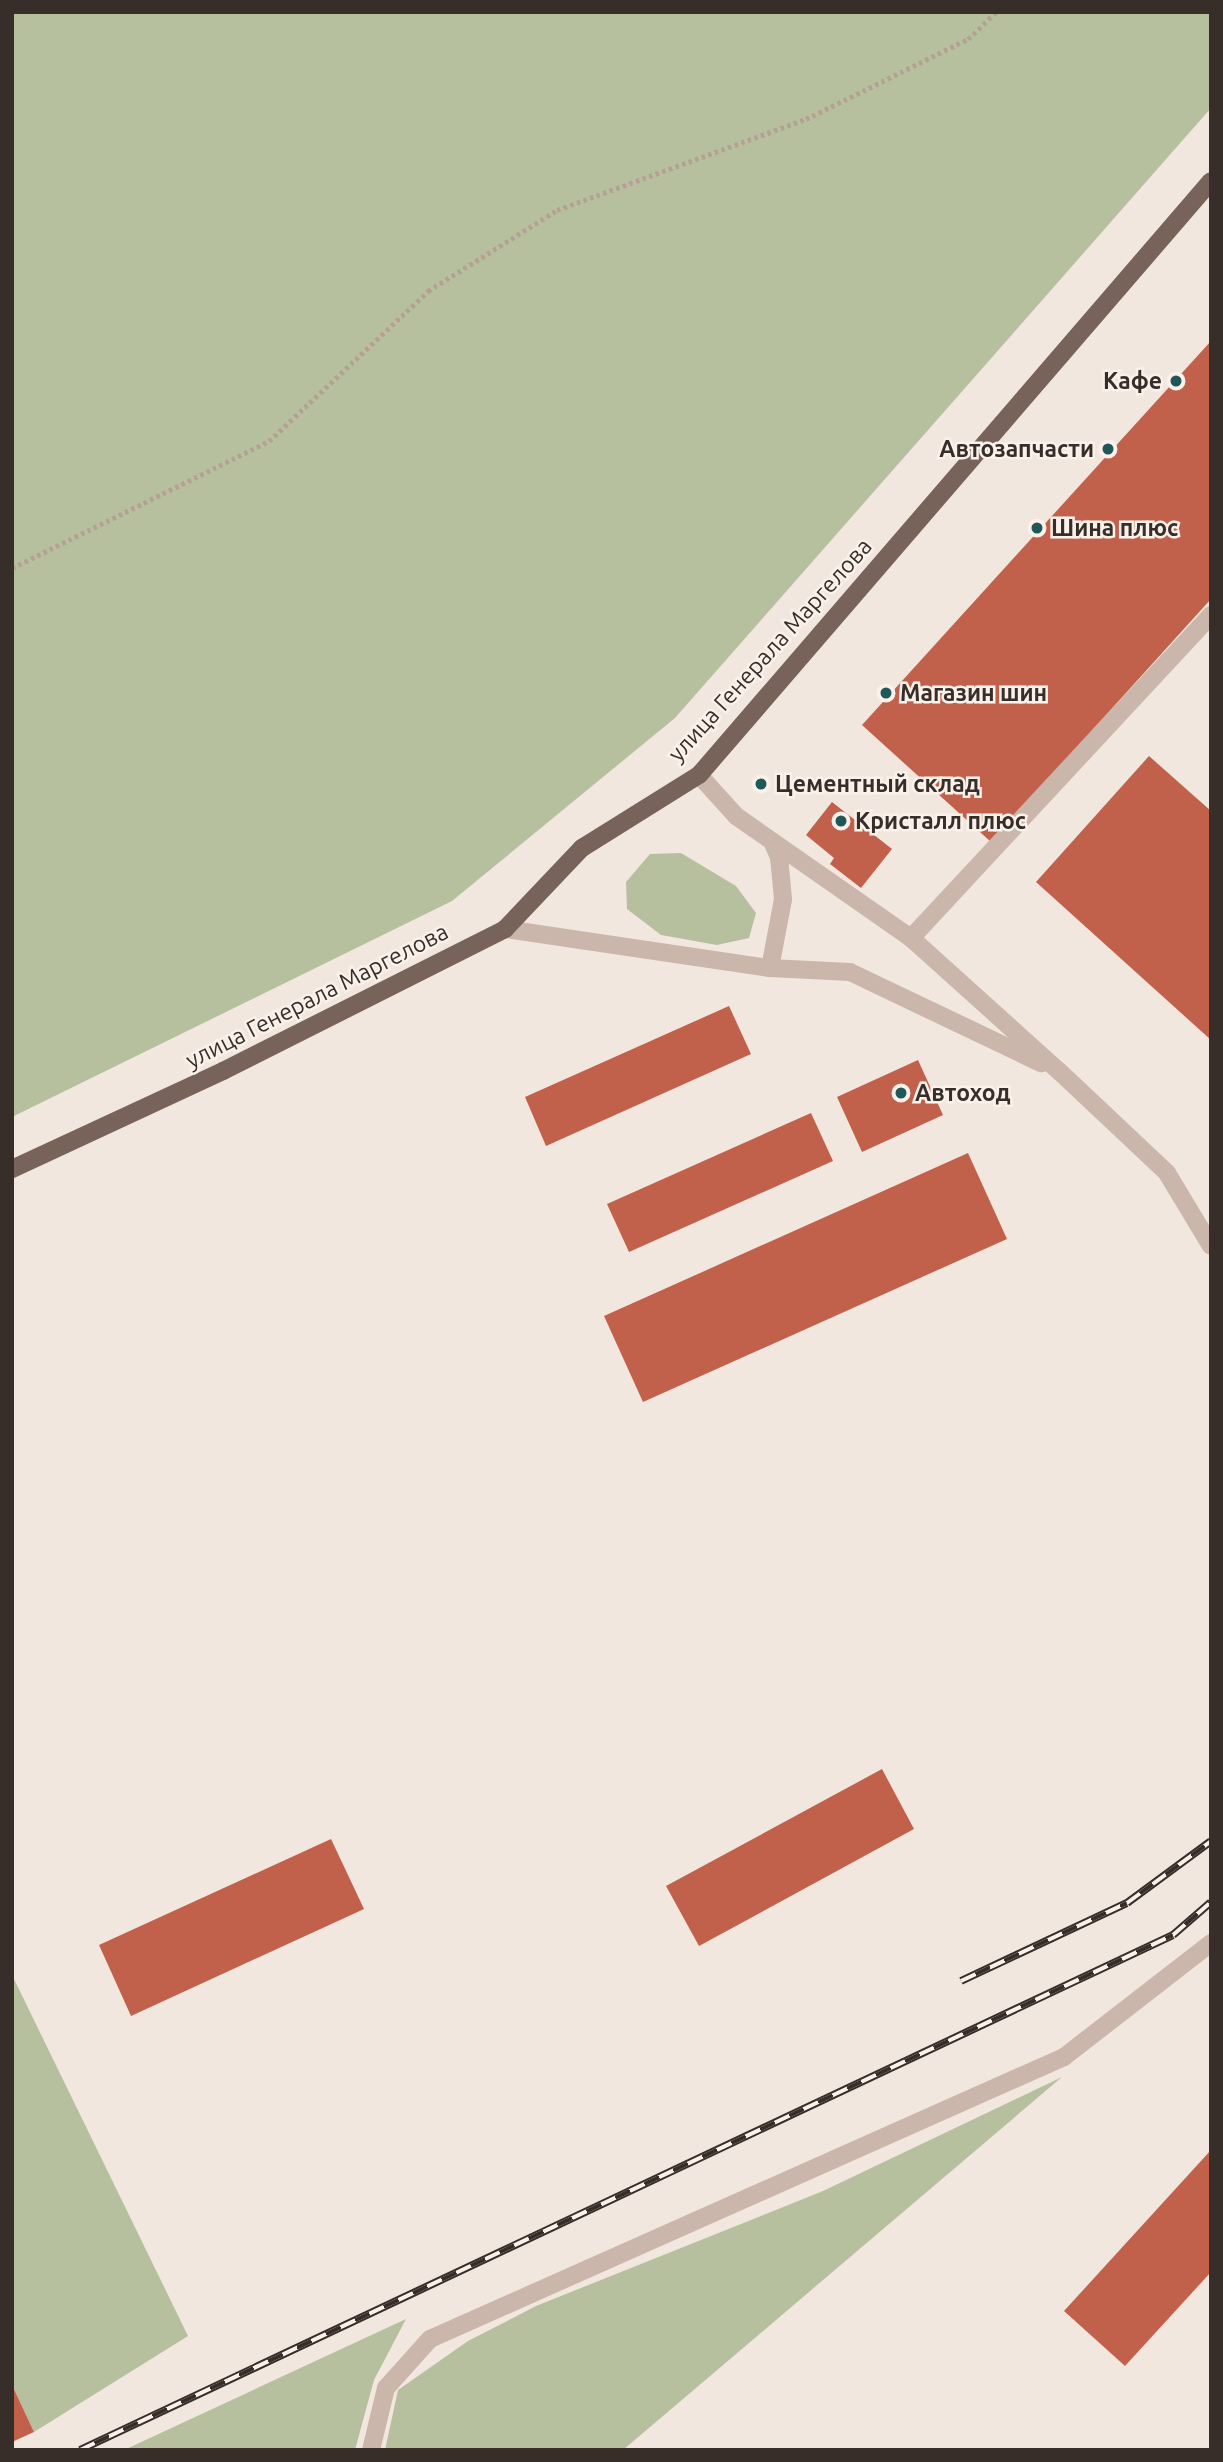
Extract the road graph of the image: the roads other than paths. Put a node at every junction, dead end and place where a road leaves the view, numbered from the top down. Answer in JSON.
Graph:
{"nodes":[{"id":1,"x":1211,"y":181,"type":"edge"},
{"id":2,"x":1211,"y":615,"type":"edge"},
{"id":3,"x":699,"y":775,"type":"junction"},
{"id":4,"x":772,"y":841,"type":"junction"},
{"id":5,"x":505,"y":929,"type":"junction"},
{"id":6,"x":911,"y":938,"type":"junction"},
{"id":7,"x":770,"y":968,"type":"junction"},
{"id":8,"x":1060,"y":1072,"type":"junction"},
{"id":9,"x":12,"y":1168,"type":"edge"},
{"id":10,"x":1211,"y":1246,"type":"edge"},
{"id":11,"x":1211,"y":1943,"type":"edge"},
{"id":12,"x":371,"y":2450,"type":"edge"}],
"edges":[{"from":1,"to":3,"type":"main road","name":"улица Генерала Маргелова"},
{"from":2,"to":6,"type":"street"},
{"from":3,"to":4,"type":"street"},
{"from":3,"to":5,"type":"main road","name":"улица Генерала Маргелова"},
{"from":4,"to":6,"type":"street"},
{"from":4,"to":7,"type":"street"},
{"from":5,"to":7,"type":"street"},
{"from":5,"to":9,"type":"main road","name":"улица Генерала Маргелова"},
{"from":6,"to":8,"type":"street"},
{"from":7,"to":8,"type":"street"},
{"from":8,"to":10,"type":"street"},
{"from":11,"to":12,"type":"street"}]}
